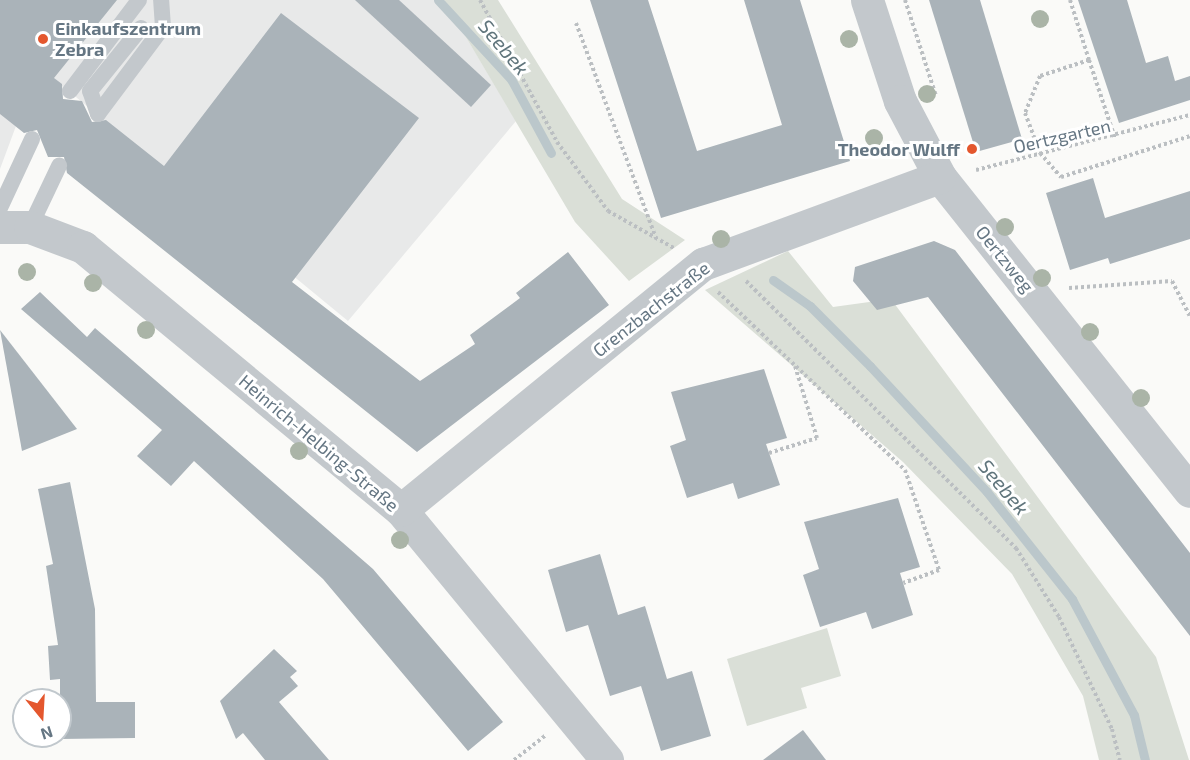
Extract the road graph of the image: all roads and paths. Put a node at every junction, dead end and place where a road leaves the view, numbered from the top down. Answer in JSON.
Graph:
{"nodes":[{"id":1,"x":139,"y":0,"type":"edge"},
{"id":2,"x":161,"y":0,"type":"edge"},
{"id":3,"x":480,"y":0,"type":"edge"},
{"id":4,"x":867,"y":0,"type":"edge"},
{"id":5,"x":905,"y":0,"type":"edge"},
{"id":6,"x":1070,"y":0,"type":"edge"},
{"id":7,"x":576,"y":23,"type":"dead end"},
{"id":8,"x":141,"y":28,"type":"dead end"},
{"id":9,"x":1089,"y":60,"type":"junction"},
{"id":10,"x":69,"y":91,"type":"dead end"},
{"id":11,"x":938,"y":100,"type":"dead end"},
{"id":12,"x":1190,"y":115,"type":"edge"},
{"id":13,"x":1190,"y":136,"type":"edge"},
{"id":14,"x":1115,"y":138,"type":"junction"},
{"id":15,"x":32,"y":139,"type":"dead end"},
{"id":16,"x":1040,"y":153,"type":"junction"},
{"id":17,"x":59,"y":166,"type":"dead end"},
{"id":18,"x":940,"y":177,"type":"junction"},
{"id":19,"x":0,"y":208,"type":"edge"},
{"id":20,"x":15,"y":227,"type":"edge"},
{"id":21,"x":696,"y":271,"type":"junction"},
{"id":22,"x":1030,"y":291,"type":"junction"},
{"id":23,"x":783,"y":316,"type":"dead end"},
{"id":24,"x":1190,"y":316,"type":"edge"},
{"id":25,"x":795,"y":364,"type":"junction"},
{"id":26,"x":769,"y":453,"type":"dead end"},
{"id":27,"x":1190,"y":491,"type":"edge"},
{"id":28,"x":401,"y":510,"type":"junction"},
{"id":29,"x":903,"y":583,"type":"dead end"},
{"id":30,"x":572,"y":716,"type":"junction"},
{"id":31,"x":514,"y":760,"type":"edge"},
{"id":32,"x":607,"y":760,"type":"edge"},
{"id":33,"x":1120,"y":760,"type":"edge"}],
"edges":[{"from":1,"to":10,"type":"lane"},
{"from":2,"to":8,"type":"lane"},
{"from":3,"to":7,"type":"path"},
{"from":4,"to":18,"type":"street","name":"Oertzweg"},
{"from":5,"to":11,"type":"path"},
{"from":6,"to":9,"type":"path"},
{"from":9,"to":14,"type":"path"},
{"from":9,"to":16,"type":"path"},
{"from":12,"to":14,"type":"path","name":"Oertzgarten"},
{"from":13,"to":16,"type":"path"},
{"from":14,"to":16,"type":"path","name":"Oertzgarten"},
{"from":15,"to":19,"type":"lane"},
{"from":16,"to":18,"type":"path","name":"Oertzgarten"},
{"from":17,"to":20,"type":"lane"},
{"from":18,"to":21,"type":"street","name":"Grenzbachstraße"},
{"from":18,"to":22,"type":"street","name":"Oertzweg"},
{"from":20,"to":28,"type":"street","name":"Heinrich-Helbing-Straße"},
{"from":21,"to":25,"type":"path"},
{"from":21,"to":28,"type":"street","name":"Grenzbachstraße"},
{"from":22,"to":24,"type":"path"},
{"from":22,"to":27,"type":"street","name":"Oertzweg"},
{"from":23,"to":33,"type":"path"},
{"from":25,"to":26,"type":"path"},
{"from":25,"to":29,"type":"path"},
{"from":28,"to":30,"type":"street","name":"Heinrich-Helbing-Straße"},
{"from":30,"to":31,"type":"path"},
{"from":30,"to":32,"type":"street","name":"Heinrich-Helbing-Straße"}]}
